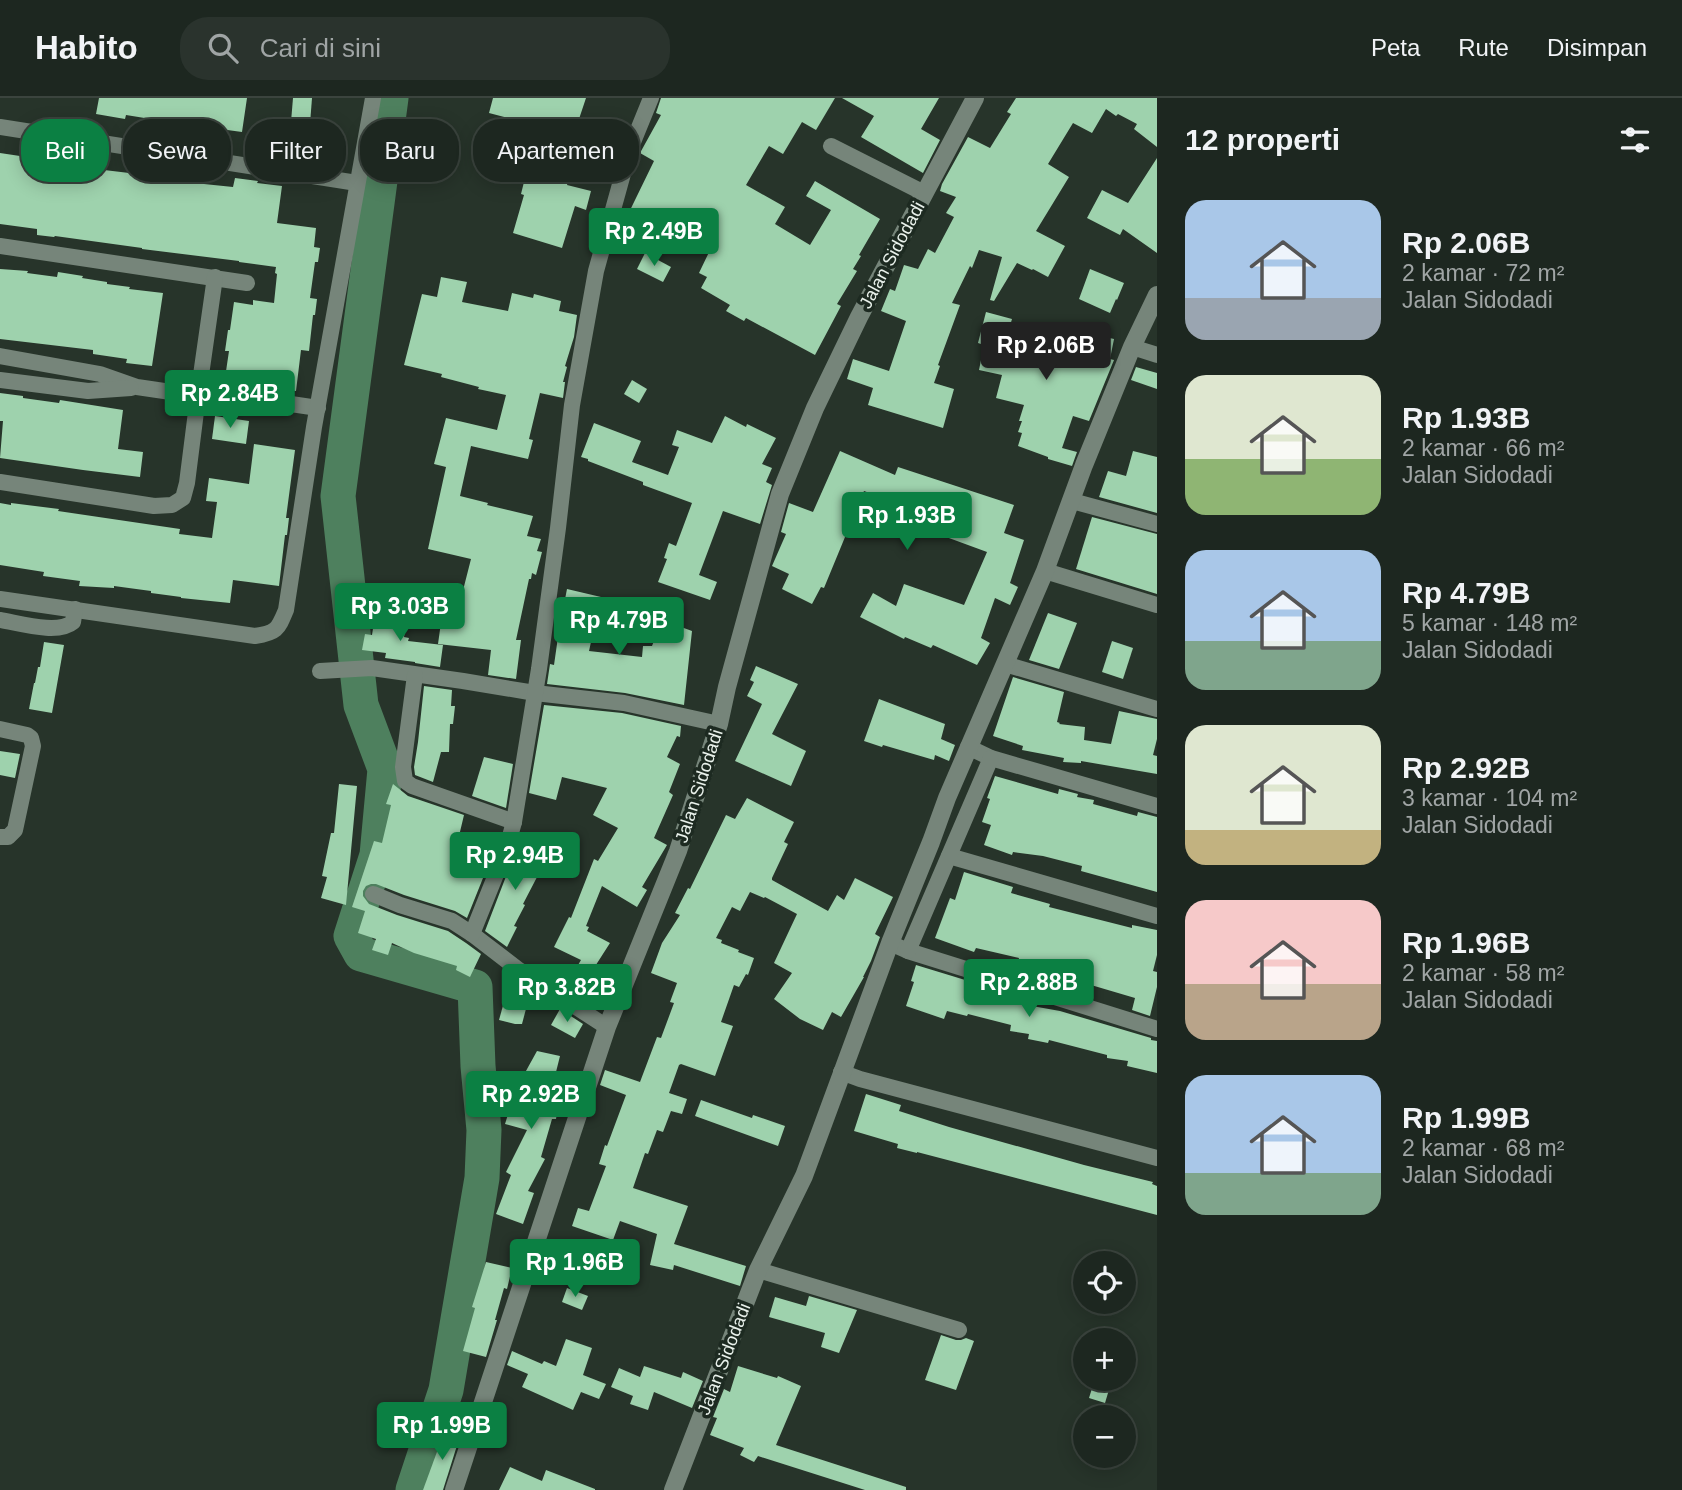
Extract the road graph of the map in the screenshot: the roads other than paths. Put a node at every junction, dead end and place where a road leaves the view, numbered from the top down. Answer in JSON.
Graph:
{"nodes":[{"id":1,"x":373,"y":98,"type":"edge"},
{"id":2,"x":651,"y":98,"type":"edge"},
{"id":3,"x":975,"y":98,"type":"edge"},
{"id":4,"x":0,"y":127,"type":"edge"},
{"id":5,"x":831,"y":146,"type":"dead end"},
{"id":6,"x":357,"y":183,"type":"junction"},
{"id":7,"x":924,"y":193,"type":"junction"},
{"id":8,"x":0,"y":246,"type":"edge"},
{"id":9,"x":215,"y":277,"type":"junction"},
{"id":10,"x":247,"y":282,"type":"dead end"},
{"id":11,"x":1157,"y":295,"type":"edge"},
{"id":12,"x":1132,"y":347,"type":"junction"},
{"id":13,"x":1157,"y":355,"type":"edge"},
{"id":14,"x":0,"y":356,"type":"edge"},
{"id":15,"x":0,"y":380,"type":"edge"},
{"id":16,"x":136,"y":387,"type":"junction"},
{"id":17,"x":198,"y":396,"type":"junction"},
{"id":18,"x":318,"y":408,"type":"junction"},
{"id":19,"x":0,"y":482,"type":"edge"},
{"id":20,"x":1072,"y":501,"type":"junction"},
{"id":21,"x":1157,"y":524,"type":"edge"},
{"id":22,"x":1045,"y":571,"type":"junction"},
{"id":23,"x":0,"y":599,"type":"edge"},
{"id":24,"x":1157,"y":605,"type":"edge"},
{"id":25,"x":75,"y":609,"type":"junction"},
{"id":26,"x":0,"y":620,"type":"edge"},
{"id":27,"x":1005,"y":664,"type":"junction"},
{"id":28,"x":320,"y":671,"type":"dead end"},
{"id":29,"x":415,"y":675,"type":"junction"},
{"id":30,"x":536,"y":693,"type":"junction"},
{"id":31,"x":1157,"y":709,"type":"edge"},
{"id":32,"x":719,"y":724,"type":"junction"},
{"id":33,"x":0,"y":729,"type":"edge"},
{"id":34,"x":968,"y":747,"type":"junction"},
{"id":35,"x":991,"y":758,"type":"junction"},
{"id":36,"x":1157,"y":806,"type":"edge"},
{"id":37,"x":514,"y":822,"type":"junction"},
{"id":38,"x":0,"y":837,"type":"edge"},
{"id":39,"x":949,"y":856,"type":"junction"},
{"id":40,"x":373,"y":894,"type":"dead end"},
{"id":41,"x":1157,"y":916,"type":"edge"},
{"id":42,"x":472,"y":934,"type":"junction"},
{"id":43,"x":890,"y":943,"type":"junction"},
{"id":44,"x":908,"y":951,"type":"junction"},
{"id":45,"x":607,"y":1027,"type":"junction"},
{"id":46,"x":1157,"y":1029,"type":"edge"},
{"id":47,"x":841,"y":1072,"type":"junction"},
{"id":48,"x":1157,"y":1158,"type":"edge"},
{"id":49,"x":758,"y":1270,"type":"junction"},
{"id":50,"x":959,"y":1330,"type":"dead end"},
{"id":51,"x":454,"y":1490,"type":"edge"},
{"id":52,"x":673,"y":1490,"type":"edge"}],
"edges":[{"from":1,"to":6,"type":"street"},
{"from":2,"to":30,"type":"street"},
{"from":3,"to":7,"type":"street","name":"Jalan Sidodadi"},
{"from":4,"to":6,"type":"street"},
{"from":5,"to":7,"type":"street"},
{"from":6,"to":18,"type":"street"},
{"from":7,"to":32,"type":"street","name":"Jalan Sidodadi"},
{"from":8,"to":9,"type":"street"},
{"from":9,"to":10,"type":"street"},
{"from":9,"to":17,"type":"street"},
{"from":11,"to":12,"type":"street","name":"Jalan Sidodadi"},
{"from":12,"to":13,"type":"street"},
{"from":12,"to":20,"type":"street","name":"Jalan Sidodadi"},
{"from":14,"to":16,"type":"street"},
{"from":15,"to":16,"type":"street"},
{"from":16,"to":17,"type":"street"},
{"from":17,"to":18,"type":"street"},
{"from":17,"to":19,"type":"street"},
{"from":18,"to":25,"type":"street"},
{"from":20,"to":21,"type":"street"},
{"from":20,"to":22,"type":"street","name":"Jalan Sidodadi"},
{"from":22,"to":24,"type":"street"},
{"from":22,"to":27,"type":"street","name":"Jalan Sidodadi"},
{"from":23,"to":25,"type":"street"},
{"from":25,"to":26,"type":"street"},
{"from":27,"to":31,"type":"street"},
{"from":27,"to":34,"type":"street","name":"Jalan Sidodadi"},
{"from":28,"to":29,"type":"street"},
{"from":29,"to":30,"type":"street"},
{"from":29,"to":37,"type":"street"},
{"from":30,"to":32,"type":"street"},
{"from":30,"to":37,"type":"street"},
{"from":32,"to":45,"type":"street","name":"Jalan Sidodadi"},
{"from":33,"to":38,"type":"street"},
{"from":34,"to":35,"type":"street"},
{"from":34,"to":43,"type":"street","name":"Jalan Sidodadi"},
{"from":35,"to":36,"type":"street"},
{"from":35,"to":39,"type":"street"},
{"from":37,"to":42,"type":"street"},
{"from":39,"to":41,"type":"street"},
{"from":39,"to":44,"type":"street"},
{"from":40,"to":42,"type":"street"},
{"from":42,"to":45,"type":"street"},
{"from":43,"to":44,"type":"street"},
{"from":43,"to":47,"type":"street","name":"Jalan Sidodadi"},
{"from":44,"to":46,"type":"street"},
{"from":45,"to":51,"type":"street","name":"Jalan Sidodadi"},
{"from":47,"to":48,"type":"street"},
{"from":47,"to":49,"type":"street","name":"Jalan Sidodadi"},
{"from":49,"to":50,"type":"street"},
{"from":49,"to":52,"type":"street","name":"Jalan Sidodadi"}]}
